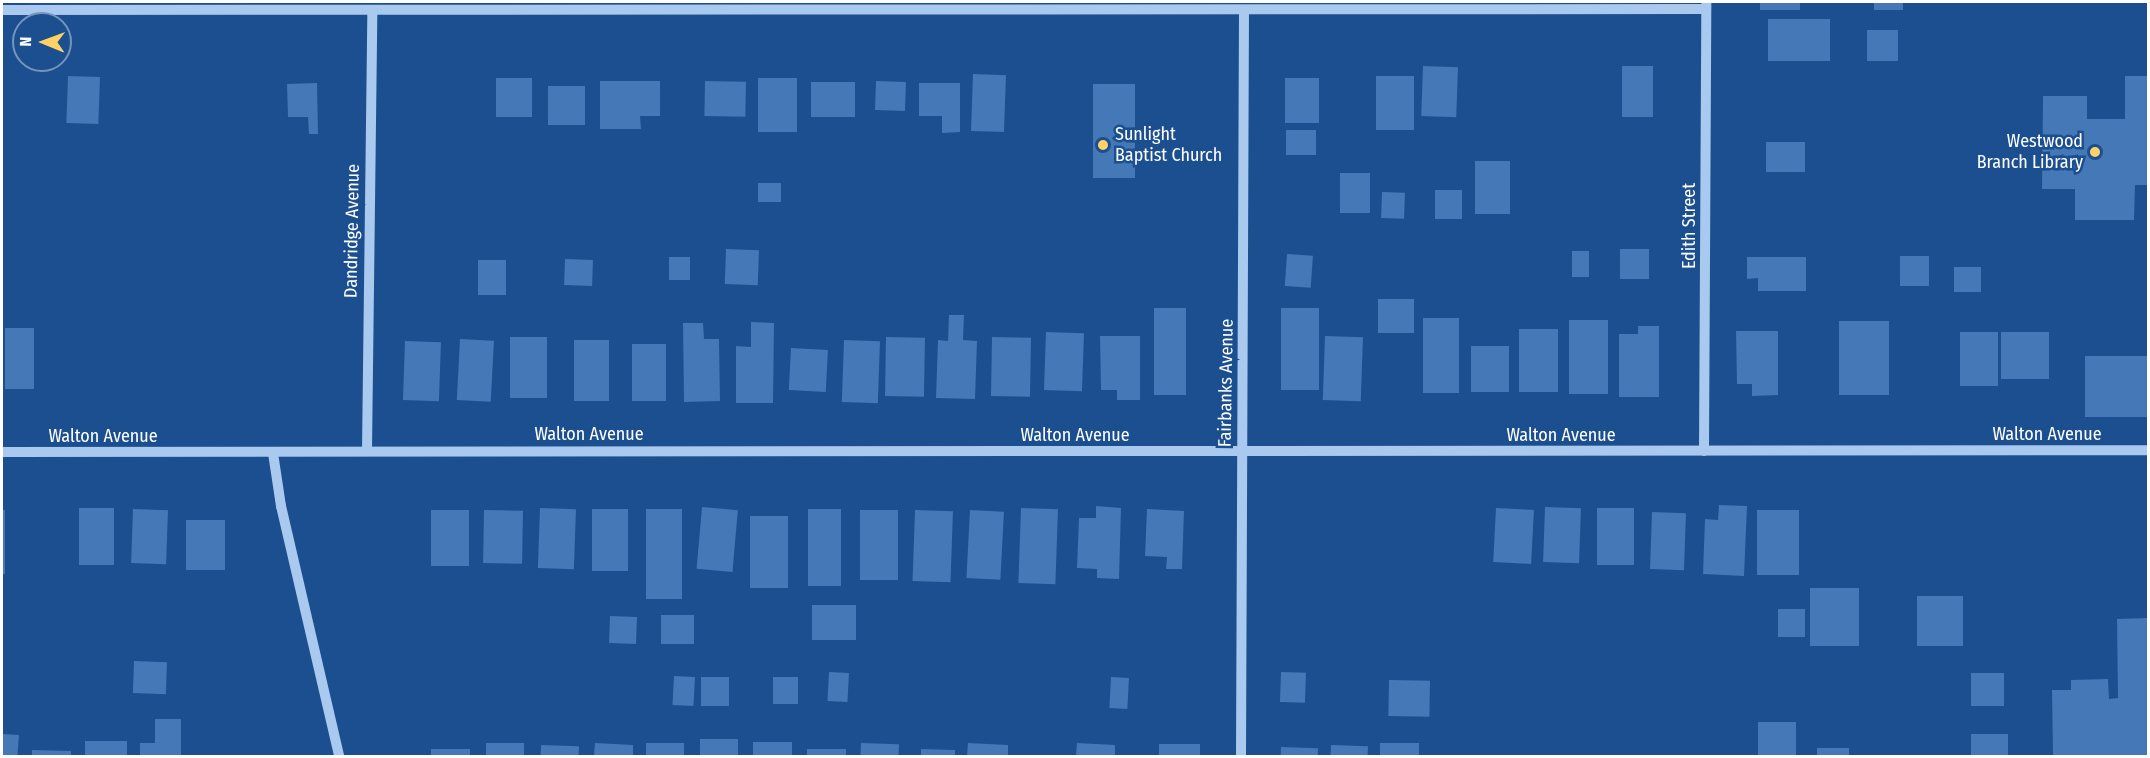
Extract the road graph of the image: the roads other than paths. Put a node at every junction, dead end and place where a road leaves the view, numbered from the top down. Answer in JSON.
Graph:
{"nodes":[{"id":1,"x":1706,"y":5,"type":"edge"},
{"id":2,"x":337,"y":6,"type":"edge"},
{"id":3,"x":1149,"y":6,"type":"edge"},
{"id":4,"x":2,"y":10,"type":"edge"},
{"id":5,"x":1244,"y":10,"type":"junction"},
{"id":6,"x":372,"y":11,"type":"junction"},
{"id":7,"x":367,"y":450,"type":"junction"},
{"id":8,"x":2148,"y":450,"type":"edge"},
{"id":9,"x":1242,"y":451,"type":"junction"},
{"id":10,"x":1704,"y":451,"type":"junction"},
{"id":11,"x":2,"y":452,"type":"edge"},
{"id":12,"x":273,"y":453,"type":"junction"},
{"id":13,"x":339,"y":756,"type":"edge"},
{"id":14,"x":1241,"y":756,"type":"edge"}],
"edges":[{"from":1,"to":5,"type":"street"},
{"from":1,"to":10,"type":"street","name":"Edith Street"},
{"from":2,"to":4,"type":"street"},
{"from":2,"to":6,"type":"street"},
{"from":3,"to":5,"type":"street"},
{"from":3,"to":6,"type":"street"},
{"from":5,"to":9,"type":"street","name":"Fairbanks Avenue"},
{"from":6,"to":7,"type":"street","name":"Dandridge Avenue"},
{"from":7,"to":9,"type":"street","name":"Walton Avenue"},
{"from":7,"to":12,"type":"street","name":"Walton Avenue"},
{"from":8,"to":10,"type":"street","name":"Walton Avenue"},
{"from":9,"to":10,"type":"street","name":"Walton Avenue"},
{"from":9,"to":14,"type":"street","name":"Fairbanks Avenue"},
{"from":11,"to":12,"type":"street","name":"Walton Avenue"},
{"from":12,"to":13,"type":"street"}]}
